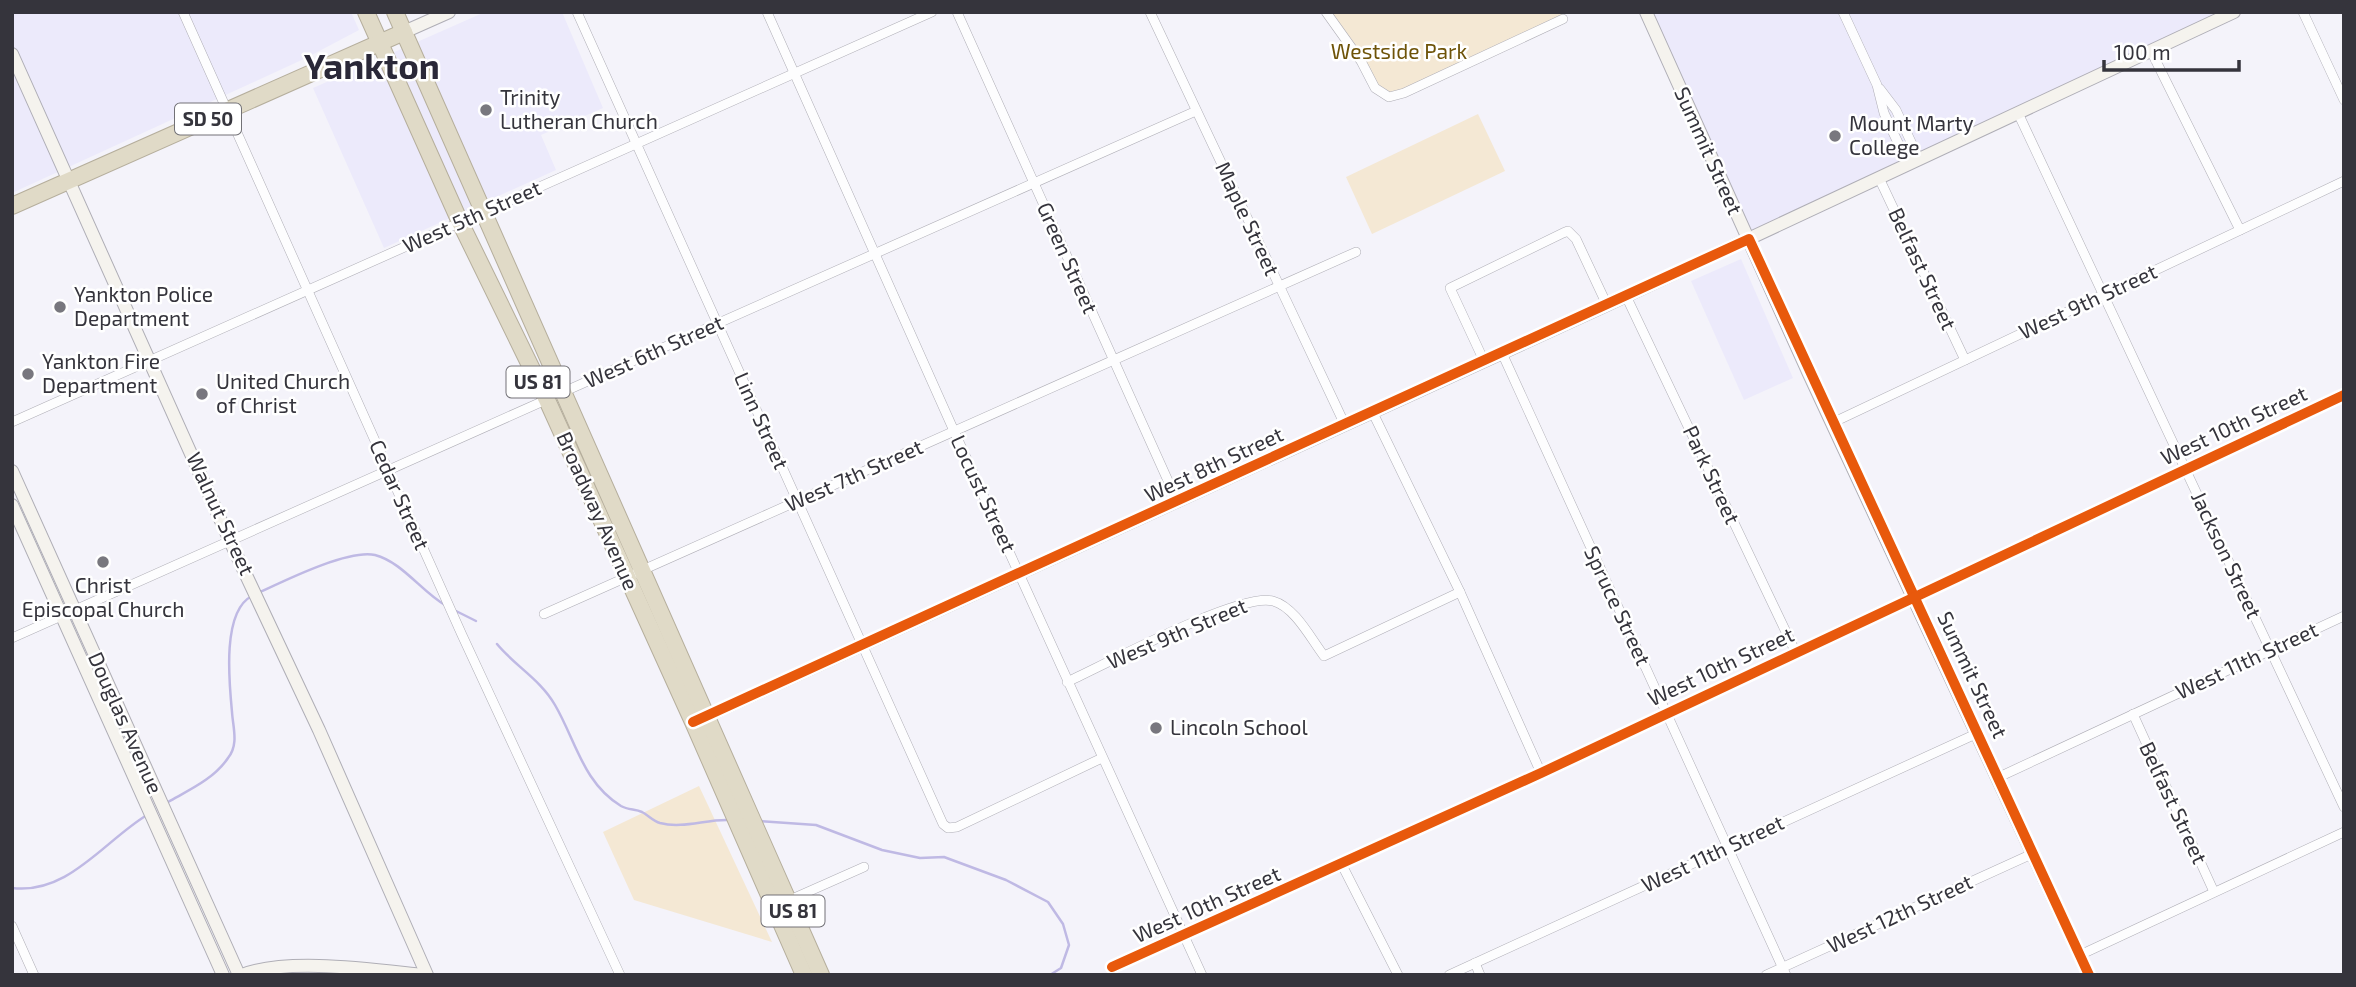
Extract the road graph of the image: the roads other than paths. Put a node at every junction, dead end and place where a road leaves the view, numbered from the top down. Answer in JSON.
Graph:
{"nodes":[{"id":1,"x":183,"y":12,"type":"edge"},
{"id":2,"x":366,"y":12,"type":"edge"},
{"id":3,"x":395,"y":12,"type":"edge"},
{"id":4,"x":449,"y":12,"type":"edge"},
{"id":5,"x":577,"y":12,"type":"edge"},
{"id":6,"x":767,"y":12,"type":"edge"},
{"id":7,"x":932,"y":12,"type":"edge"},
{"id":8,"x":957,"y":12,"type":"edge"},
{"id":9,"x":1150,"y":12,"type":"edge"},
{"id":10,"x":1326,"y":12,"type":"edge"},
{"id":11,"x":1646,"y":12,"type":"edge"},
{"id":12,"x":1843,"y":12,"type":"edge"},
{"id":13,"x":2234,"y":12,"type":"edge"},
{"id":14,"x":2303,"y":12,"type":"edge"},
{"id":15,"x":1563,"y":19,"type":"dead end"},
{"id":16,"x":404,"y":32,"type":"junction"},
{"id":17,"x":380,"y":43,"type":"junction"},
{"id":18,"x":2151,"y":51,"type":"junction"},
{"id":19,"x":12,"y":54,"type":"edge"},
{"id":20,"x":794,"y":74,"type":"junction"},
{"id":21,"x":1877,"y":85,"type":"junction"},
{"id":22,"x":2344,"y":100,"type":"edge"},
{"id":23,"x":228,"y":110,"type":"junction"},
{"id":24,"x":1196,"y":111,"type":"junction"},
{"id":25,"x":2018,"y":113,"type":"junction"},
{"id":26,"x":636,"y":144,"type":"junction"},
{"id":27,"x":1914,"y":162,"type":"junction"},
{"id":28,"x":1879,"y":178,"type":"junction"},
{"id":29,"x":69,"y":181,"type":"junction"},
{"id":30,"x":2344,"y":181,"type":"edge"},
{"id":31,"x":1034,"y":183,"type":"junction"},
{"id":32,"x":12,"y":206,"type":"edge"},
{"id":33,"x":482,"y":212,"type":"junction"},
{"id":34,"x":460,"y":222,"type":"junction"},
{"id":35,"x":2240,"y":230,"type":"junction"},
{"id":36,"x":1749,"y":239,"type":"junction"},
{"id":37,"x":1356,"y":252,"type":"dead end"},
{"id":38,"x":874,"y":254,"type":"junction"},
{"id":39,"x":1279,"y":287,"type":"junction"},
{"id":40,"x":309,"y":289,"type":"junction"},
{"id":41,"x":1626,"y":296,"type":"junction"},
{"id":42,"x":2102,"y":296,"type":"junction"},
{"id":43,"x":1607,"y":305,"type":"junction"},
{"id":44,"x":717,"y":324,"type":"junction"},
{"id":45,"x":1502,"y":353,"type":"junction"},
{"id":46,"x":150,"y":360,"type":"junction"},
{"id":47,"x":1112,"y":360,"type":"junction"},
{"id":48,"x":1965,"y":360,"type":"junction"},
{"id":49,"x":1484,"y":361,"type":"junction"},
{"id":50,"x":564,"y":392,"type":"junction"},
{"id":51,"x":2344,"y":396,"type":"edge"},
{"id":52,"x":547,"y":400,"type":"junction"},
{"id":53,"x":1373,"y":413,"type":"junction"},
{"id":54,"x":12,"y":422,"type":"edge"},
{"id":55,"x":1832,"y":422,"type":"junction"},
{"id":56,"x":1345,"y":425,"type":"junction"},
{"id":57,"x":954,"y":431,"type":"junction"},
{"id":58,"x":389,"y":470,"type":"junction"},
{"id":59,"x":2186,"y":470,"type":"junction"},
{"id":60,"x":12,"y":471,"type":"edge"},
{"id":61,"x":797,"y":501,"type":"junction"},
{"id":62,"x":1178,"y":503,"type":"junction"},
{"id":63,"x":12,"y":505,"type":"edge"},
{"id":64,"x":230,"y":541,"type":"junction"},
{"id":65,"x":642,"y":570,"type":"junction"},
{"id":66,"x":1020,"y":574,"type":"junction"},
{"id":67,"x":627,"y":578,"type":"junction"},
{"id":68,"x":1460,"y":592,"type":"junction"},
{"id":69,"x":1913,"y":596,"type":"junction"},
{"id":70,"x":68,"y":613,"type":"junction"},
{"id":71,"x":544,"y":614,"type":"dead end"},
{"id":72,"x":2344,"y":616,"type":"edge"},
{"id":73,"x":12,"y":638,"type":"edge"},
{"id":74,"x":862,"y":645,"type":"junction"},
{"id":75,"x":2270,"y":650,"type":"junction"},
{"id":76,"x":1796,"y":653,"type":"junction"},
{"id":77,"x":1067,"y":682,"type":"junction"},
{"id":78,"x":1667,"y":714,"type":"junction"},
{"id":79,"x":2133,"y":714,"type":"junction"},
{"id":80,"x":709,"y":715,"type":"junction"},
{"id":81,"x":693,"y":722,"type":"junction"},
{"id":82,"x":1978,"y":733,"type":"junction"},
{"id":83,"x":1102,"y":758,"type":"junction"},
{"id":84,"x":1541,"y":772,"type":"junction"},
{"id":85,"x":1999,"y":777,"type":"junction"},
{"id":86,"x":2344,"y":807,"type":"edge"},
{"id":87,"x":165,"y":827,"type":"junction"},
{"id":88,"x":2344,"y":832,"type":"edge"},
{"id":89,"x":1727,"y":848,"type":"junction"},
{"id":90,"x":2034,"y":853,"type":"junction"},
{"id":91,"x":1342,"y":865,"type":"junction"},
{"id":92,"x":864,"y":867,"type":"dead end"},
{"id":93,"x":2214,"y":892,"type":"junction"},
{"id":94,"x":782,"y":904,"type":"junction"},
{"id":95,"x":12,"y":926,"type":"edge"},
{"id":96,"x":1184,"y":937,"type":"junction"},
{"id":97,"x":2080,"y":955,"type":"junction"},
{"id":98,"x":1475,"y":963,"type":"junction"},
{"id":99,"x":1112,"y":968,"type":"dead end"},
{"id":100,"x":1784,"y":971,"type":"edge"},
{"id":101,"x":34,"y":975,"type":"edge"},
{"id":102,"x":223,"y":975,"type":"edge"},
{"id":103,"x":241,"y":975,"type":"edge"},
{"id":104,"x":425,"y":975,"type":"edge"},
{"id":105,"x":620,"y":975,"type":"edge"},
{"id":106,"x":804,"y":975,"type":"edge"},
{"id":107,"x":821,"y":975,"type":"edge"},
{"id":108,"x":1202,"y":975,"type":"edge"},
{"id":109,"x":1398,"y":975,"type":"edge"},
{"id":110,"x":1450,"y":975,"type":"edge"},
{"id":111,"x":1480,"y":975,"type":"edge"},
{"id":112,"x":1766,"y":975,"type":"edge"},
{"id":113,"x":2089,"y":975,"type":"edge"}],
"edges":[{"from":1,"to":23,"type":"street","name":"Cedar Street"},
{"from":2,"to":17,"type":"highway","name":"Broadway Avenue","number":"US 81"},
{"from":3,"to":16,"type":"highway","name":"Broadway Avenue","number":"US 81"},
{"from":4,"to":16,"type":"street"},
{"from":5,"to":26,"type":"street","name":"Linn Street"},
{"from":6,"to":20,"type":"street","name":"Locust Street"},
{"from":7,"to":20,"type":"street","name":"West 5th Street"},
{"from":8,"to":31,"type":"street","name":"Green Street"},
{"from":9,"to":24,"type":"street","name":"Maple Street"},
{"from":10,"to":15,"type":"street"},
{"from":11,"to":36,"type":"street","name":"Summit Street"},
{"from":12,"to":21,"type":"street"},
{"from":13,"to":18,"type":"street","name":"West 8th Street"},
{"from":14,"to":22,"type":"street"},
{"from":16,"to":17,"type":"highway","number":"SD 50"},
{"from":16,"to":33,"type":"highway","name":"Broadway Avenue","number":"US 81"},
{"from":17,"to":23,"type":"highway","number":"SD 50"},
{"from":17,"to":34,"type":"highway","name":"Broadway Avenue","number":"US 81"},
{"from":18,"to":25,"type":"street","name":"West 8th Street"},
{"from":18,"to":35,"type":"street"},
{"from":19,"to":29,"type":"street","name":"Walnut Street"},
{"from":20,"to":26,"type":"street","name":"West 5th Street"},
{"from":20,"to":38,"type":"street","name":"Locust Street"},
{"from":21,"to":27,"type":"street"},
{"from":21,"to":27,"type":"street"},
{"from":23,"to":29,"type":"highway","number":"SD 50"},
{"from":23,"to":40,"type":"street","name":"Cedar Street"},
{"from":24,"to":31,"type":"street","name":"West 6th Street"},
{"from":24,"to":39,"type":"street","name":"Maple Street"},
{"from":25,"to":27,"type":"street","name":"West 8th Street"},
{"from":25,"to":42,"type":"street","name":"Jackson Street"},
{"from":26,"to":33,"type":"street","name":"West 5th Street"},
{"from":26,"to":44,"type":"street","name":"Linn Street"},
{"from":27,"to":28,"type":"street","name":"West 8th Street"},
{"from":28,"to":36,"type":"street","name":"West 8th Street"},
{"from":28,"to":48,"type":"street","name":"Belfast Street"},
{"from":29,"to":32,"type":"highway","number":"SD 50"},
{"from":29,"to":46,"type":"street","name":"Walnut Street"},
{"from":30,"to":35,"type":"street","name":"West 9th Street"},
{"from":31,"to":38,"type":"street","name":"West 6th Street"},
{"from":31,"to":47,"type":"street","name":"Green Street"},
{"from":33,"to":34,"type":"street","name":"West 5th Street"},
{"from":33,"to":50,"type":"highway","name":"Broadway Avenue","number":"US 81"},
{"from":34,"to":40,"type":"street","name":"West 5th Street"},
{"from":34,"to":52,"type":"highway","name":"Broadway Avenue","number":"US 81"},
{"from":35,"to":42,"type":"street","name":"West 9th Street"},
{"from":36,"to":41,"type":"street","name":"West 8th Street"},
{"from":36,"to":55,"type":"street","name":"Summit Street"},
{"from":37,"to":39,"type":"street","name":"West 7th Street"},
{"from":38,"to":44,"type":"street","name":"West 6th Street"},
{"from":38,"to":57,"type":"street","name":"Locust Street"},
{"from":39,"to":47,"type":"street","name":"West 7th Street"},
{"from":39,"to":56,"type":"street","name":"Maple Street"},
{"from":40,"to":46,"type":"street","name":"West 5th Street"},
{"from":40,"to":58,"type":"street","name":"Cedar Street"},
{"from":41,"to":43,"type":"street","name":"West 8th Street"},
{"from":41,"to":76,"type":"street","name":"Park Street"},
{"from":42,"to":48,"type":"street","name":"West 9th Street"},
{"from":42,"to":59,"type":"street","name":"Jackson Street"},
{"from":43,"to":45,"type":"street","name":"West 8th Street"},
{"from":43,"to":49,"type":"street"},
{"from":44,"to":50,"type":"street","name":"West 6th Street"},
{"from":44,"to":61,"type":"street","name":"Linn Street"},
{"from":45,"to":49,"type":"street","name":"West 8th Street"},
{"from":45,"to":78,"type":"street","name":"Spruce Street"},
{"from":46,"to":54,"type":"street","name":"West 5th Street"},
{"from":46,"to":64,"type":"street","name":"Walnut Street"},
{"from":47,"to":57,"type":"street","name":"West 7th Street"},
{"from":47,"to":62,"type":"street","name":"Green Street"},
{"from":48,"to":55,"type":"street","name":"West 9th Street"},
{"from":49,"to":53,"type":"street","name":"West 8th Street"},
{"from":50,"to":52,"type":"street","name":"West 6th Street"},
{"from":50,"to":65,"type":"highway","name":"Broadway Avenue","number":"US 81"},
{"from":51,"to":59,"type":"street","name":"West 10th Street"},
{"from":52,"to":58,"type":"street","name":"West 6th Street"},
{"from":52,"to":67,"type":"highway","name":"Broadway Avenue","number":"US 81"},
{"from":53,"to":56,"type":"street","name":"West 8th Street"},
{"from":53,"to":68,"type":"street"},
{"from":55,"to":69,"type":"street","name":"Summit Street"},
{"from":56,"to":62,"type":"street","name":"West 8th Street"},
{"from":57,"to":61,"type":"street","name":"West 7th Street"},
{"from":57,"to":66,"type":"street","name":"Locust Street"},
{"from":58,"to":64,"type":"street","name":"West 6th Street"},
{"from":58,"to":105,"type":"street","name":"Cedar Street"},
{"from":59,"to":69,"type":"street","name":"West 10th Street"},
{"from":59,"to":75,"type":"street","name":"Jackson Street"},
{"from":60,"to":70,"type":"street","name":"Douglas Avenue"},
{"from":61,"to":65,"type":"street","name":"West 7th Street"},
{"from":61,"to":74,"type":"street","name":"Linn Street"},
{"from":62,"to":66,"type":"street","name":"West 8th Street"},
{"from":63,"to":70,"type":"street","name":"Douglas Avenue"},
{"from":64,"to":70,"type":"street","name":"West 6th Street"},
{"from":64,"to":104,"type":"street","name":"Walnut Street"},
{"from":65,"to":67,"type":"street","name":"West 7th Street"},
{"from":65,"to":80,"type":"highway","name":"Broadway Avenue","number":"US 81"},
{"from":66,"to":74,"type":"street","name":"West 8th Street"},
{"from":66,"to":77,"type":"street","name":"Locust Street"},
{"from":67,"to":71,"type":"street","name":"West 7th Street"},
{"from":67,"to":81,"type":"highway","name":"Broadway Avenue","number":"US 81"},
{"from":68,"to":77,"type":"street","name":"West 9th Street"},
{"from":68,"to":84,"type":"street"},
{"from":69,"to":76,"type":"street","name":"West 10th Street"},
{"from":69,"to":82,"type":"street","name":"Summit Street"},
{"from":70,"to":73,"type":"street","name":"West 6th Street"},
{"from":70,"to":87,"type":"street","name":"Douglas Avenue"},
{"from":72,"to":75,"type":"street","name":"West 11th Street"},
{"from":74,"to":80,"type":"street","name":"West 8th Street"},
{"from":74,"to":83,"type":"street","name":"Linn Street"},
{"from":75,"to":79,"type":"street","name":"West 11th Street"},
{"from":75,"to":86,"type":"street","name":"Jackson Street"},
{"from":76,"to":78,"type":"street","name":"West 10th Street"},
{"from":77,"to":83,"type":"street","name":"Locust Street"},
{"from":78,"to":84,"type":"street","name":"West 10th Street"},
{"from":78,"to":89,"type":"street","name":"Spruce Street"},
{"from":79,"to":85,"type":"street","name":"West 11th Street"},
{"from":79,"to":93,"type":"street","name":"Belfast Street"},
{"from":80,"to":81,"type":"street","name":"West 8th Street"},
{"from":80,"to":94,"type":"highway","name":"Broadway Avenue","number":"US 81"},
{"from":81,"to":94,"type":"highway","name":"Broadway Avenue","number":"US 81"},
{"from":82,"to":85,"type":"street","name":"Summit Street"},
{"from":82,"to":89,"type":"street","name":"West 11th Street"},
{"from":83,"to":96,"type":"street","name":"Locust Street"},
{"from":84,"to":91,"type":"street","name":"West 10th Street"},
{"from":85,"to":90,"type":"street","name":"Summit Street"},
{"from":87,"to":102,"type":"street","name":"Douglas Avenue"},
{"from":87,"to":103,"type":"street","name":"Douglas Avenue"},
{"from":88,"to":93,"type":"street"},
{"from":89,"to":98,"type":"street","name":"West 11th Street"},
{"from":89,"to":100,"type":"street","name":"Spruce Street"},
{"from":90,"to":97,"type":"street","name":"Summit Street"},
{"from":90,"to":100,"type":"street","name":"West 12th Street"},
{"from":91,"to":96,"type":"street","name":"West 10th Street"},
{"from":91,"to":109,"type":"street"},
{"from":92,"to":94,"type":"street"},
{"from":93,"to":97,"type":"street"},
{"from":94,"to":106,"type":"highway","name":"Broadway Avenue","number":"US 81"},
{"from":94,"to":107,"type":"highway","name":"Broadway Avenue","number":"US 81"},
{"from":95,"to":101,"type":"street"},
{"from":96,"to":99,"type":"street","name":"West 10th Street"},
{"from":96,"to":108,"type":"street","name":"Locust Street"},
{"from":97,"to":113,"type":"street","name":"Summit Street"},
{"from":98,"to":110,"type":"street","name":"West 11th Street"},
{"from":98,"to":111,"type":"street"},
{"from":100,"to":112,"type":"street","name":"West 12th Street"},
{"from":103,"to":104,"type":"street"}]}
